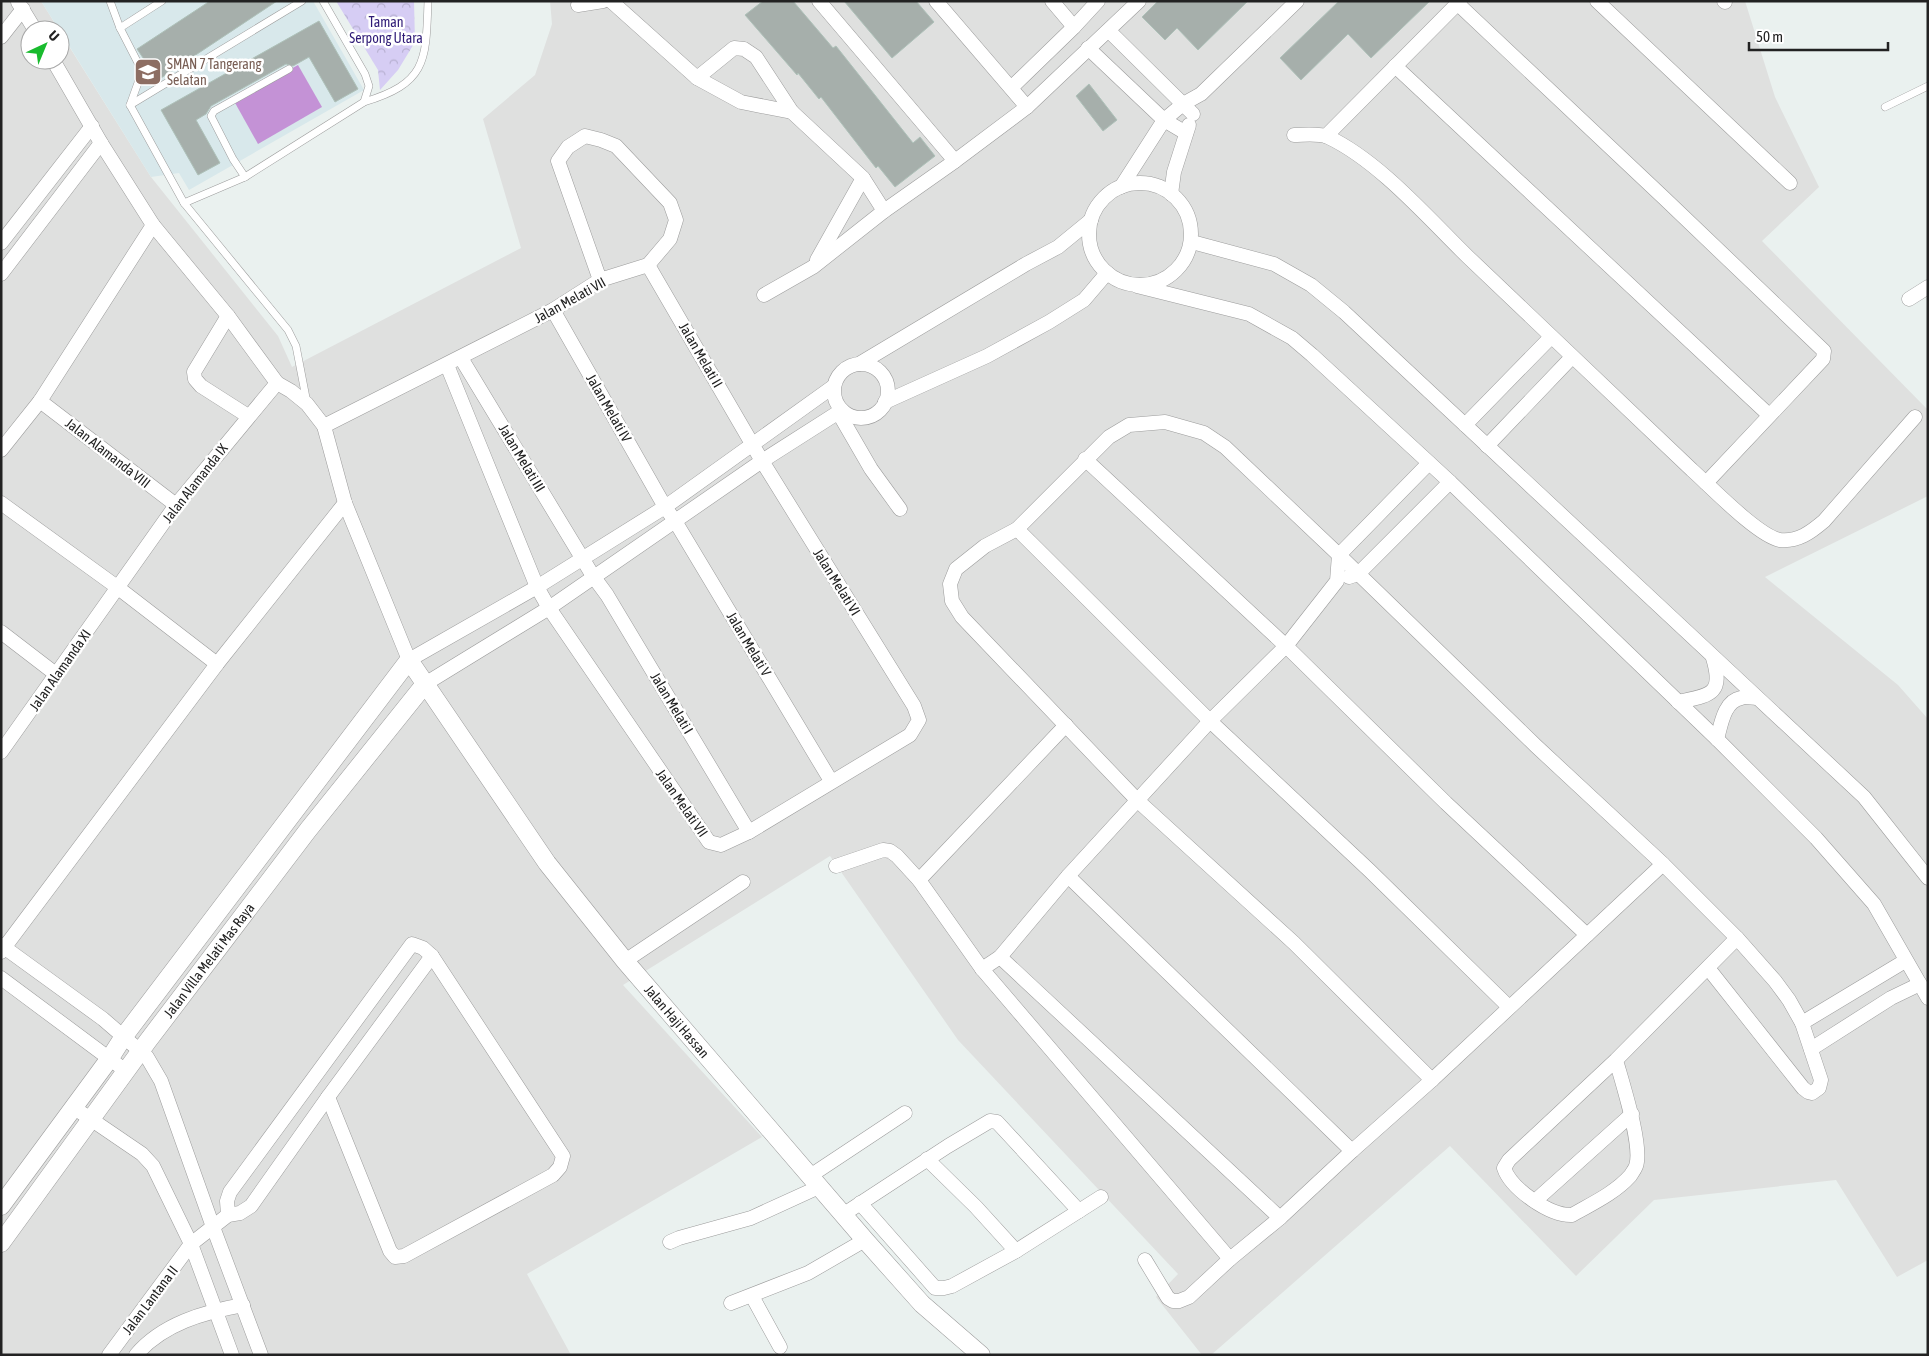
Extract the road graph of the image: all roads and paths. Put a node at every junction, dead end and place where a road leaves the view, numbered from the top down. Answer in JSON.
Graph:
{"nodes":[{"id":1,"x":110,"y":1,"type":"edge"},
{"id":2,"x":162,"y":1,"type":"edge"},
{"id":3,"x":302,"y":1,"type":"edge"},
{"id":4,"x":323,"y":1,"type":"edge"},
{"id":5,"x":428,"y":1,"type":"edge"},
{"id":6,"x":603,"y":1,"type":"edge"},
{"id":7,"x":611,"y":1,"type":"edge"},
{"id":8,"x":819,"y":1,"type":"edge"},
{"id":9,"x":936,"y":1,"type":"edge"},
{"id":10,"x":1052,"y":1,"type":"edge"},
{"id":11,"x":1098,"y":1,"type":"edge"},
{"id":12,"x":1139,"y":1,"type":"edge"},
{"id":13,"x":1297,"y":1,"type":"edge"},
{"id":14,"x":1597,"y":1,"type":"edge"},
{"id":15,"x":1459,"y":2,"type":"edge"},
{"id":16,"x":20,"y":5,"type":"edge"},
{"id":17,"x":578,"y":5,"type":"dead end"},
{"id":18,"x":29,"y":20,"type":"edge"},
{"id":19,"x":1074,"y":27,"type":"junction"},
{"id":20,"x":120,"y":28,"type":"junction"},
{"id":21,"x":1108,"y":31,"type":"junction"},
{"id":22,"x":1,"y":37,"type":"edge"},
{"id":23,"x":1088,"y":48,"type":"junction"},
{"id":24,"x":1395,"y":66,"type":"junction"},
{"id":25,"x":289,"y":69,"type":"dead end"},
{"id":26,"x":59,"y":70,"type":"edge"},
{"id":27,"x":697,"y":78,"type":"junction"},
{"id":28,"x":1928,"y":86,"type":"edge"},
{"id":29,"x":1012,"y":87,"type":"junction"},
{"id":30,"x":1201,"y":94,"type":"junction"},
{"id":31,"x":364,"y":102,"type":"junction"},
{"id":32,"x":1183,"y":104,"type":"junction"},
{"id":33,"x":130,"y":105,"type":"junction"},
{"id":34,"x":1027,"y":106,"type":"junction"},
{"id":35,"x":1885,"y":107,"type":"dead end"},
{"id":36,"x":792,"y":112,"type":"junction"},
{"id":37,"x":1193,"y":114,"type":"junction"},
{"id":38,"x":1164,"y":120,"type":"junction"},
{"id":39,"x":92,"y":126,"type":"junction"},
{"id":40,"x":1186,"y":133,"type":"junction"},
{"id":41,"x":1294,"y":135,"type":"dead end"},
{"id":42,"x":1326,"y":136,"type":"junction"},
{"id":43,"x":101,"y":143,"type":"junction"},
{"id":44,"x":955,"y":162,"type":"junction"},
{"id":45,"x":246,"y":177,"type":"junction"},
{"id":46,"x":863,"y":178,"type":"junction"},
{"id":47,"x":1790,"y":183,"type":"dead end"},
{"id":48,"x":1121,"y":187,"type":"junction"},
{"id":49,"x":1171,"y":194,"type":"junction"},
{"id":50,"x":184,"y":203,"type":"junction"},
{"id":51,"x":884,"y":212,"type":"junction"},
{"id":52,"x":1091,"y":220,"type":"junction"},
{"id":53,"x":153,"y":225,"type":"junction"},
{"id":54,"x":1192,"y":242,"type":"junction"},
{"id":55,"x":1,"y":243,"type":"edge"},
{"id":56,"x":648,"y":265,"type":"junction"},
{"id":57,"x":813,"y":267,"type":"junction"},
{"id":58,"x":1106,"y":273,"type":"junction"},
{"id":59,"x":1,"y":274,"type":"edge"},
{"id":60,"x":600,"y":280,"type":"junction"},
{"id":61,"x":1137,"y":286,"type":"junction"},
{"id":62,"x":1928,"y":287,"type":"edge"},
{"id":63,"x":764,"y":295,"type":"dead end"},
{"id":64,"x":1909,"y":299,"type":"dead end"},
{"id":65,"x":553,"y":310,"type":"junction"},
{"id":66,"x":228,"y":316,"type":"junction"},
{"id":67,"x":1551,"y":337,"type":"junction"},
{"id":68,"x":1572,"y":357,"type":"junction"},
{"id":69,"x":461,"y":358,"type":"junction"},
{"id":70,"x":859,"y":364,"type":"junction"},
{"id":71,"x":447,"y":365,"type":"junction"},
{"id":72,"x":277,"y":383,"type":"junction"},
{"id":73,"x":834,"y":386,"type":"junction"},
{"id":74,"x":40,"y":400,"type":"junction"},
{"id":75,"x":885,"y":402,"type":"junction"},
{"id":76,"x":307,"y":404,"type":"junction"},
{"id":77,"x":840,"y":411,"type":"junction"},
{"id":78,"x":1769,"y":415,"type":"junction"},
{"id":79,"x":248,"y":416,"type":"junction"},
{"id":80,"x":1915,"y":417,"type":"dead end"},
{"id":81,"x":1465,"y":425,"type":"junction"},
{"id":82,"x":324,"y":426,"type":"junction"},
{"id":83,"x":753,"y":445,"type":"junction"},
{"id":84,"x":1487,"y":446,"type":"junction"},
{"id":85,"x":1,"y":450,"type":"edge"},
{"id":86,"x":1085,"y":459,"type":"junction"},
{"id":87,"x":762,"y":460,"type":"junction"},
{"id":88,"x":1429,"y":463,"type":"junction"},
{"id":89,"x":1450,"y":482,"type":"junction"},
{"id":90,"x":1706,"y":482,"type":"junction"},
{"id":91,"x":1,"y":503,"type":"edge"},
{"id":92,"x":345,"y":503,"type":"junction"},
{"id":93,"x":176,"y":506,"type":"junction"},
{"id":94,"x":665,"y":507,"type":"junction"},
{"id":95,"x":900,"y":509,"type":"dead end"},
{"id":96,"x":675,"y":521,"type":"junction"},
{"id":97,"x":1017,"y":529,"type":"junction"},
{"id":98,"x":1339,"y":555,"type":"junction"},
{"id":99,"x":583,"y":559,"type":"junction"},
{"id":100,"x":1358,"y":574,"type":"junction"},
{"id":101,"x":593,"y":576,"type":"junction"},
{"id":102,"x":1337,"y":580,"type":"junction"},
{"id":103,"x":117,"y":587,"type":"junction"},
{"id":104,"x":538,"y":588,"type":"junction"},
{"id":105,"x":549,"y":608,"type":"junction"},
{"id":106,"x":1,"y":632,"type":"edge"},
{"id":107,"x":1286,"y":646,"type":"junction"},
{"id":108,"x":1713,"y":658,"type":"junction"},
{"id":109,"x":409,"y":660,"type":"junction"},
{"id":110,"x":217,"y":664,"type":"junction"},
{"id":111,"x":57,"y":675,"type":"junction"},
{"id":112,"x":425,"y":684,"type":"junction"},
{"id":113,"x":1757,"y":698,"type":"junction"},
{"id":114,"x":1678,"y":702,"type":"junction"},
{"id":115,"x":919,"y":720,"type":"joint"},
{"id":116,"x":1210,"y":721,"type":"junction"},
{"id":117,"x":1066,"y":725,"type":"junction"},
{"id":118,"x":1716,"y":739,"type":"junction"},
{"id":119,"x":1,"y":752,"type":"edge"},
{"id":120,"x":831,"y":781,"type":"junction"},
{"id":121,"x":1138,"y":802,"type":"junction"},
{"id":122,"x":289,"y":817,"type":"junction"},
{"id":123,"x":308,"y":830,"type":"junction"},
{"id":124,"x":749,"y":832,"type":"junction"},
{"id":125,"x":1663,"y":864,"type":"junction"},
{"id":126,"x":836,"y":866,"type":"dead end"},
{"id":127,"x":1068,"y":876,"type":"junction"},
{"id":128,"x":1928,"y":878,"type":"edge"},
{"id":129,"x":919,"y":880,"type":"junction"},
{"id":130,"x":743,"y":882,"type":"dead end"},
{"id":131,"x":1587,"y":935,"type":"junction"},
{"id":132,"x":1736,"y":938,"type":"junction"},
{"id":133,"x":2,"y":948,"type":"edge"},
{"id":134,"x":432,"y":956,"type":"junction"},
{"id":135,"x":1000,"y":957,"type":"junction"},
{"id":136,"x":625,"y":961,"type":"junction"},
{"id":137,"x":1905,"y":961,"type":"junction"},
{"id":138,"x":1708,"y":968,"type":"junction"},
{"id":139,"x":982,"y":969,"type":"junction"},
{"id":140,"x":1,"y":978,"type":"edge"},
{"id":141,"x":1920,"y":984,"type":"junction"},
{"id":142,"x":1928,"y":998,"type":"edge"},
{"id":143,"x":1509,"y":1007,"type":"junction"},
{"id":144,"x":1802,"y":1023,"type":"junction"},
{"id":145,"x":124,"y":1036,"type":"junction"},
{"id":146,"x":1811,"y":1050,"type":"junction"},
{"id":147,"x":140,"y":1051,"type":"junction"},
{"id":148,"x":110,"y":1058,"type":"junction"},
{"id":149,"x":1616,"y":1060,"type":"junction"},
{"id":150,"x":126,"y":1071,"type":"junction"},
{"id":151,"x":1432,"y":1080,"type":"junction"},
{"id":152,"x":328,"y":1097,"type":"junction"},
{"id":153,"x":73,"y":1107,"type":"junction"},
{"id":154,"x":905,"y":1113,"type":"dead end"},
{"id":155,"x":1632,"y":1114,"type":"junction"},
{"id":156,"x":91,"y":1120,"type":"junction"},
{"id":157,"x":1352,"y":1151,"type":"junction"},
{"id":158,"x":927,"y":1159,"type":"junction"},
{"id":159,"x":815,"y":1182,"type":"junction"},
{"id":160,"x":1101,"y":1197,"type":"dead end"},
{"id":161,"x":1534,"y":1201,"type":"junction"},
{"id":162,"x":860,"y":1203,"type":"junction"},
{"id":163,"x":1,"y":1206,"type":"edge"},
{"id":164,"x":1079,"y":1211,"type":"junction"},
{"id":165,"x":844,"y":1214,"type":"junction"},
{"id":166,"x":228,"y":1215,"type":"junction"},
{"id":167,"x":1280,"y":1218,"type":"junction"},
{"id":168,"x":213,"y":1227,"type":"junction"},
{"id":169,"x":865,"y":1240,"type":"junction"},
{"id":170,"x":670,"y":1242,"type":"dead end"},
{"id":171,"x":1,"y":1243,"type":"edge"},
{"id":172,"x":191,"y":1244,"type":"junction"},
{"id":173,"x":1016,"y":1250,"type":"junction"},
{"id":174,"x":1230,"y":1259,"type":"junction"},
{"id":175,"x":1145,"y":1260,"type":"dead end"},
{"id":176,"x":752,"y":1296,"type":"junction"},
{"id":177,"x":731,"y":1303,"type":"dead end"},
{"id":178,"x":243,"y":1305,"type":"junction"},
{"id":179,"x":215,"y":1310,"type":"junction"},
{"id":180,"x":780,"y":1347,"type":"dead end"},
{"id":181,"x":109,"y":1355,"type":"edge"},
{"id":182,"x":136,"y":1355,"type":"edge"},
{"id":183,"x":232,"y":1355,"type":"edge"},
{"id":184,"x":261,"y":1355,"type":"edge"},
{"id":185,"x":981,"y":1355,"type":"edge"}],
"edges":[{"from":1,"to":20,"type":"lane"},
{"from":2,"to":20,"type":"lane"},
{"from":3,"to":33,"type":"lane"},
{"from":4,"to":31,"type":"lane"},
{"from":5,"to":31,"type":"lane"},
{"from":6,"to":17,"type":"street"},
{"from":7,"to":27,"type":"street"},
{"from":8,"to":44,"type":"street"},
{"from":9,"to":29,"type":"street"},
{"from":10,"to":19,"type":"street"},
{"from":11,"to":19,"type":"street"},
{"from":12,"to":21,"type":"street"},
{"from":13,"to":30,"type":"street"},
{"from":14,"to":47,"type":"street"},
{"from":15,"to":24,"type":"street"},
{"from":15,"to":78,"type":"street"},
{"from":16,"to":18,"type":"street"},
{"from":16,"to":22,"type":"street"},
{"from":19,"to":29,"type":"street"},
{"from":20,"to":33,"type":"lane"},
{"from":21,"to":23,"type":"street"},
{"from":21,"to":32,"type":"street"},
{"from":23,"to":34,"type":"street"},
{"from":23,"to":38,"type":"street"},
{"from":24,"to":42,"type":"street"},
{"from":24,"to":78,"type":"street"},
{"from":25,"to":45,"type":"lane"},
{"from":26,"to":39,"type":"street"},
{"from":27,"to":36,"type":"street"},
{"from":27,"to":36,"type":"street"},
{"from":28,"to":35,"type":"lane"},
{"from":29,"to":34,"type":"street"},
{"from":30,"to":32,"type":"street"},
{"from":30,"to":37,"type":"street"},
{"from":31,"to":45,"type":"lane"},
{"from":32,"to":37,"type":"street"},
{"from":32,"to":38,"type":"street"},
{"from":33,"to":50,"type":"lane"},
{"from":34,"to":44,"type":"street"},
{"from":36,"to":46,"type":"street"},
{"from":37,"to":40,"type":"street"},
{"from":38,"to":40,"type":"street"},
{"from":38,"to":48,"type":"street"},
{"from":39,"to":43,"type":"street"},
{"from":39,"to":55,"type":"street"},
{"from":40,"to":49,"type":"street"},
{"from":41,"to":42,"type":"street"},
{"from":42,"to":67,"type":"street"},
{"from":43,"to":53,"type":"street"},
{"from":43,"to":59,"type":"street"},
{"from":44,"to":51,"type":"street"},
{"from":45,"to":50,"type":"lane"},
{"from":46,"to":51,"type":"street"},
{"from":46,"to":57,"type":"street"},
{"from":48,"to":49,"type":"street"},
{"from":48,"to":52,"type":"street"},
{"from":49,"to":54,"type":"street"},
{"from":50,"to":76,"type":"lane"},
{"from":51,"to":57,"type":"street"},
{"from":52,"to":58,"type":"street"},
{"from":52,"to":70,"type":"street"},
{"from":53,"to":66,"type":"street"},
{"from":53,"to":74,"type":"street"},
{"from":54,"to":61,"type":"street"},
{"from":54,"to":81,"type":"street"},
{"from":56,"to":60,"type":"street","name":"Jalan Melati VII"},
{"from":56,"to":60,"type":"street"},
{"from":56,"to":83,"type":"street","name":"Jalan Melati II"},
{"from":57,"to":63,"type":"street"},
{"from":58,"to":61,"type":"street"},
{"from":58,"to":75,"type":"street"},
{"from":60,"to":65,"type":"street","name":"Jalan Melati VII"},
{"from":61,"to":88,"type":"street"},
{"from":62,"to":64,"type":"street"},
{"from":65,"to":69,"type":"street","name":"Jalan Melati VII"},
{"from":65,"to":94,"type":"street","name":"Jalan Melati IV"},
{"from":66,"to":72,"type":"street"},
{"from":66,"to":79,"type":"street"},
{"from":67,"to":68,"type":"street"},
{"from":67,"to":81,"type":"street"},
{"from":68,"to":84,"type":"street"},
{"from":68,"to":90,"type":"street"},
{"from":69,"to":71,"type":"street","name":"Jalan Melati VII"},
{"from":69,"to":99,"type":"street","name":"Jalan Melati III"},
{"from":70,"to":73,"type":"street"},
{"from":70,"to":75,"type":"street"},
{"from":71,"to":82,"type":"street","name":"Jalan Melati VII"},
{"from":71,"to":104,"type":"street"},
{"from":72,"to":76,"type":"street"},
{"from":72,"to":79,"type":"street","name":"Jalan Alamanda IX"},
{"from":73,"to":77,"type":"street"},
{"from":73,"to":83,"type":"street"},
{"from":74,"to":85,"type":"street"},
{"from":74,"to":93,"type":"street","name":"Jalan Alamanda VIII"},
{"from":75,"to":77,"type":"street"},
{"from":76,"to":82,"type":"street"},
{"from":77,"to":87,"type":"street"},
{"from":77,"to":95,"type":"street"},
{"from":78,"to":90,"type":"street"},
{"from":79,"to":93,"type":"street","name":"Jalan Alamanda IX"},
{"from":80,"to":90,"type":"street"},
{"from":81,"to":84,"type":"street"},
{"from":82,"to":92,"type":"street"},
{"from":83,"to":87,"type":"street","name":"Jalan Melati VI"},
{"from":83,"to":94,"type":"street"},
{"from":84,"to":108,"type":"street"},
{"from":86,"to":97,"type":"street"},
{"from":86,"to":98,"type":"street"},
{"from":86,"to":107,"type":"street"},
{"from":87,"to":96,"type":"street"},
{"from":87,"to":115,"type":"street","name":"Jalan Melati VI"},
{"from":88,"to":89,"type":"street"},
{"from":88,"to":98,"type":"street"},
{"from":89,"to":100,"type":"street"},
{"from":89,"to":114,"type":"street"},
{"from":91,"to":103,"type":"street"},
{"from":92,"to":109,"type":"street"},
{"from":92,"to":110,"type":"street"},
{"from":93,"to":103,"type":"street","name":"Jalan Alamanda IX"},
{"from":94,"to":96,"type":"street","name":"Jalan Melati V"},
{"from":94,"to":99,"type":"street"},
{"from":96,"to":101,"type":"street"},
{"from":96,"to":120,"type":"street","name":"Jalan Melati V"},
{"from":97,"to":116,"type":"street"},
{"from":97,"to":117,"type":"street"},
{"from":98,"to":100,"type":"street"},
{"from":98,"to":102,"type":"street"},
{"from":99,"to":101,"type":"street","name":"Jalan Melati III"},
{"from":99,"to":104,"type":"street"},
{"from":100,"to":102,"type":"street"},
{"from":100,"to":125,"type":"street"},
{"from":101,"to":105,"type":"street"},
{"from":101,"to":124,"type":"street","name":"Jalan Melati I"},
{"from":102,"to":107,"type":"street"},
{"from":103,"to":110,"type":"street"},
{"from":103,"to":111,"type":"street","name":"Jalan Alamanda XI"},
{"from":104,"to":105,"type":"street","name":"Jalan Melati VII"},
{"from":104,"to":109,"type":"street"},
{"from":105,"to":112,"type":"street"},
{"from":105,"to":124,"type":"street","name":"Jalan Melati VII"},
{"from":106,"to":111,"type":"street"},
{"from":107,"to":116,"type":"street"},
{"from":107,"to":131,"type":"street"},
{"from":108,"to":113,"type":"street"},
{"from":108,"to":114,"type":"street"},
{"from":109,"to":112,"type":"street","name":"Jalan Haji Hassan"},
{"from":109,"to":122,"type":"street","name":"Jalan Villa Melati Mas Raya"},
{"from":110,"to":133,"type":"street"},
{"from":111,"to":119,"type":"street","name":"Jalan Alamanda XI"},
{"from":112,"to":123,"type":"street","name":"Jalan Villa Melati Mas Raya"},
{"from":112,"to":136,"type":"street","name":"Jalan Haji Hassan"},
{"from":113,"to":118,"type":"street"},
{"from":113,"to":128,"type":"street"},
{"from":114,"to":118,"type":"street"},
{"from":115,"to":120,"type":"street","name":"Jalan Melati VII"},
{"from":116,"to":121,"type":"street"},
{"from":116,"to":143,"type":"street"},
{"from":117,"to":121,"type":"street"},
{"from":117,"to":129,"type":"street"},
{"from":118,"to":137,"type":"street"},
{"from":120,"to":124,"type":"street","name":"Jalan Melati VII"},
{"from":121,"to":127,"type":"street"},
{"from":121,"to":151,"type":"street"},
{"from":122,"to":123,"type":"street"},
{"from":122,"to":145,"type":"street","name":"Jalan Villa Melati Mas Raya"},
{"from":123,"to":147,"type":"street","name":"Jalan Villa Melati Mas Raya"},
{"from":125,"to":131,"type":"street"},
{"from":125,"to":132,"type":"street"},
{"from":126,"to":129,"type":"street"},
{"from":127,"to":135,"type":"street"},
{"from":127,"to":157,"type":"street"},
{"from":129,"to":139,"type":"street"},
{"from":130,"to":136,"type":"street"},
{"from":131,"to":143,"type":"street"},
{"from":132,"to":138,"type":"street"},
{"from":132,"to":144,"type":"street"},
{"from":133,"to":145,"type":"street"},
{"from":134,"to":152,"type":"street","name":"Jalan Lantana II"},
{"from":134,"to":152,"type":"street"},
{"from":134,"to":166,"type":"street"},
{"from":135,"to":139,"type":"street"},
{"from":135,"to":167,"type":"street"},
{"from":136,"to":159,"type":"street","name":"Jalan Haji Hassan"},
{"from":137,"to":141,"type":"street"},
{"from":137,"to":144,"type":"street"},
{"from":138,"to":146,"type":"street"},
{"from":138,"to":149,"type":"street"},
{"from":139,"to":174,"type":"street"},
{"from":140,"to":148,"type":"street"},
{"from":141,"to":142,"type":"street"},
{"from":141,"to":146,"type":"street"},
{"from":143,"to":151,"type":"street"},
{"from":144,"to":146,"type":"street"},
{"from":145,"to":147,"type":"street"},
{"from":145,"to":148,"type":"street","name":"Jalan Villa Melati Mas Raya"},
{"from":147,"to":150,"type":"street","name":"Jalan Villa Melati Mas Raya"},
{"from":147,"to":168,"type":"street"},
{"from":148,"to":150,"type":"street"},
{"from":148,"to":153,"type":"street","name":"Jalan Villa Melati Mas Raya"},
{"from":149,"to":155,"type":"street"},
{"from":149,"to":161,"type":"street"},
{"from":150,"to":156,"type":"street","name":"Jalan Villa Melati Mas Raya"},
{"from":151,"to":157,"type":"street"},
{"from":152,"to":166,"type":"street","name":"Jalan Lantana II"},
{"from":153,"to":156,"type":"street"},
{"from":153,"to":163,"type":"street","name":"Jalan Villa Melati Mas Raya"},
{"from":154,"to":159,"type":"street"},
{"from":155,"to":161,"type":"street"},
{"from":155,"to":161,"type":"street"},
{"from":156,"to":171,"type":"street","name":"Jalan Villa Melati Mas Raya"},
{"from":156,"to":172,"type":"street"},
{"from":157,"to":167,"type":"street"},
{"from":158,"to":162,"type":"street"},
{"from":158,"to":164,"type":"street"},
{"from":158,"to":173,"type":"street"},
{"from":159,"to":165,"type":"street","name":"Jalan Haji Hassan"},
{"from":159,"to":170,"type":"street"},
{"from":160,"to":164,"type":"street"},
{"from":162,"to":165,"type":"street"},
{"from":162,"to":173,"type":"street"},
{"from":164,"to":173,"type":"street"},
{"from":165,"to":169,"type":"street","name":"Jalan Haji Hassan"},
{"from":166,"to":168,"type":"street","name":"Jalan Lantana II"},
{"from":167,"to":174,"type":"street"},
{"from":168,"to":172,"type":"street","name":"Jalan Lantana II"},
{"from":168,"to":178,"type":"street"},
{"from":169,"to":176,"type":"street"},
{"from":169,"to":185,"type":"street","name":"Jalan Haji Hassan"},
{"from":172,"to":179,"type":"street"},
{"from":172,"to":181,"type":"street","name":"Jalan Lantana II"},
{"from":174,"to":175,"type":"street"},
{"from":176,"to":177,"type":"street"},
{"from":176,"to":180,"type":"street"},
{"from":178,"to":179,"type":"street","name":"Jalan Lantana II"},
{"from":178,"to":184,"type":"street"},
{"from":179,"to":182,"type":"street","name":"Jalan Lantana II"},
{"from":179,"to":183,"type":"street"}]}
